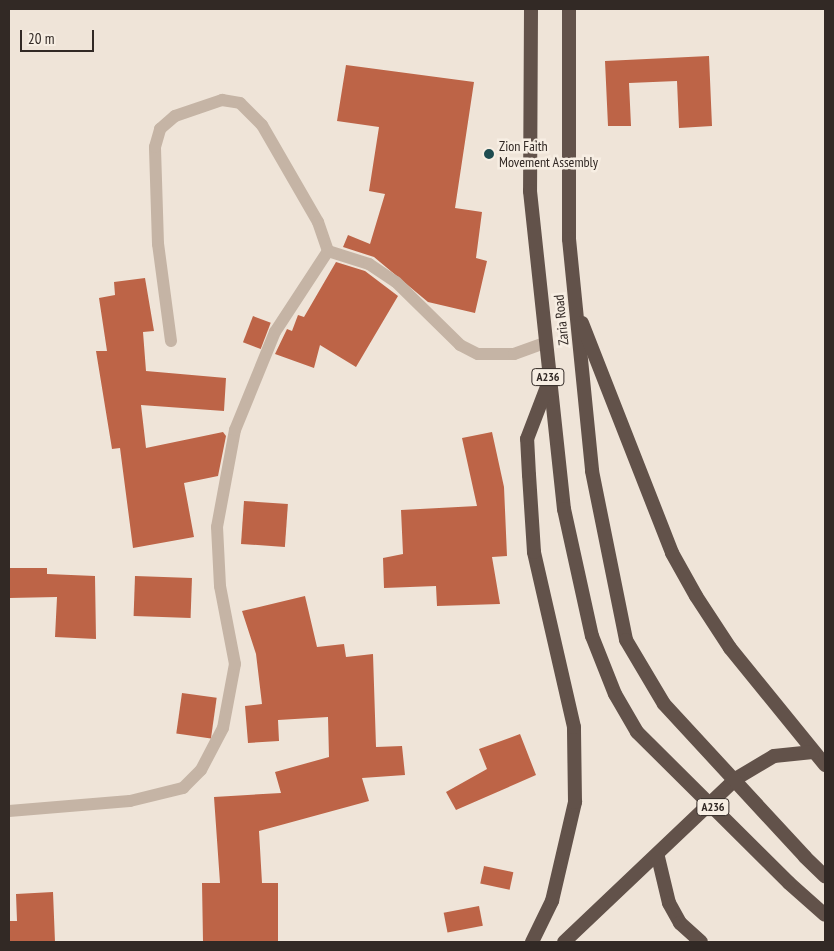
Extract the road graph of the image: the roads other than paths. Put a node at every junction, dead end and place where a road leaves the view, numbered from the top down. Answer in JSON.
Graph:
{"nodes":[{"id":1,"x":531,"y":9,"type":"edge"},
{"id":2,"x":569,"y":9,"type":"edge"},
{"id":3,"x":328,"y":251,"type":"junction"},
{"id":4,"x":577,"y":310,"type":"junction"},
{"id":5,"x":172,"y":341,"type":"dead end"},
{"id":6,"x":544,"y":343,"type":"junction"},
{"id":7,"x":548,"y":384,"type":"junction"},
{"id":8,"x":813,"y":752,"type":"junction"},
{"id":9,"x":825,"y":765,"type":"edge"},
{"id":10,"x":9,"y":811,"type":"edge"},
{"id":11,"x":658,"y":857,"type":"junction"},
{"id":12,"x":825,"y":876,"type":"edge"},
{"id":13,"x":825,"y":915,"type":"edge"},
{"id":14,"x":532,"y":942,"type":"edge"},
{"id":15,"x":564,"y":942,"type":"edge"},
{"id":16,"x":701,"y":942,"type":"edge"}],
"edges":[{"from":1,"to":6,"type":"highway","number":"A236"},
{"from":2,"to":4,"type":"highway","name":"Zaria Road","number":"A236"},
{"from":3,"to":5,"type":"street"},
{"from":3,"to":6,"type":"street"},
{"from":3,"to":10,"type":"street"},
{"from":4,"to":8,"type":"highway"},
{"from":4,"to":12,"type":"highway","name":"Zaria Road","number":"A236","bridge":true},
{"from":6,"to":7,"type":"highway","number":"A236"},
{"from":7,"to":13,"type":"highway","number":"A236","bridge":true},
{"from":7,"to":14,"type":"highway"},
{"from":8,"to":9,"type":"highway"},
{"from":8,"to":11,"type":"highway"},
{"from":11,"to":15,"type":"highway"},
{"from":11,"to":16,"type":"highway"}]}
